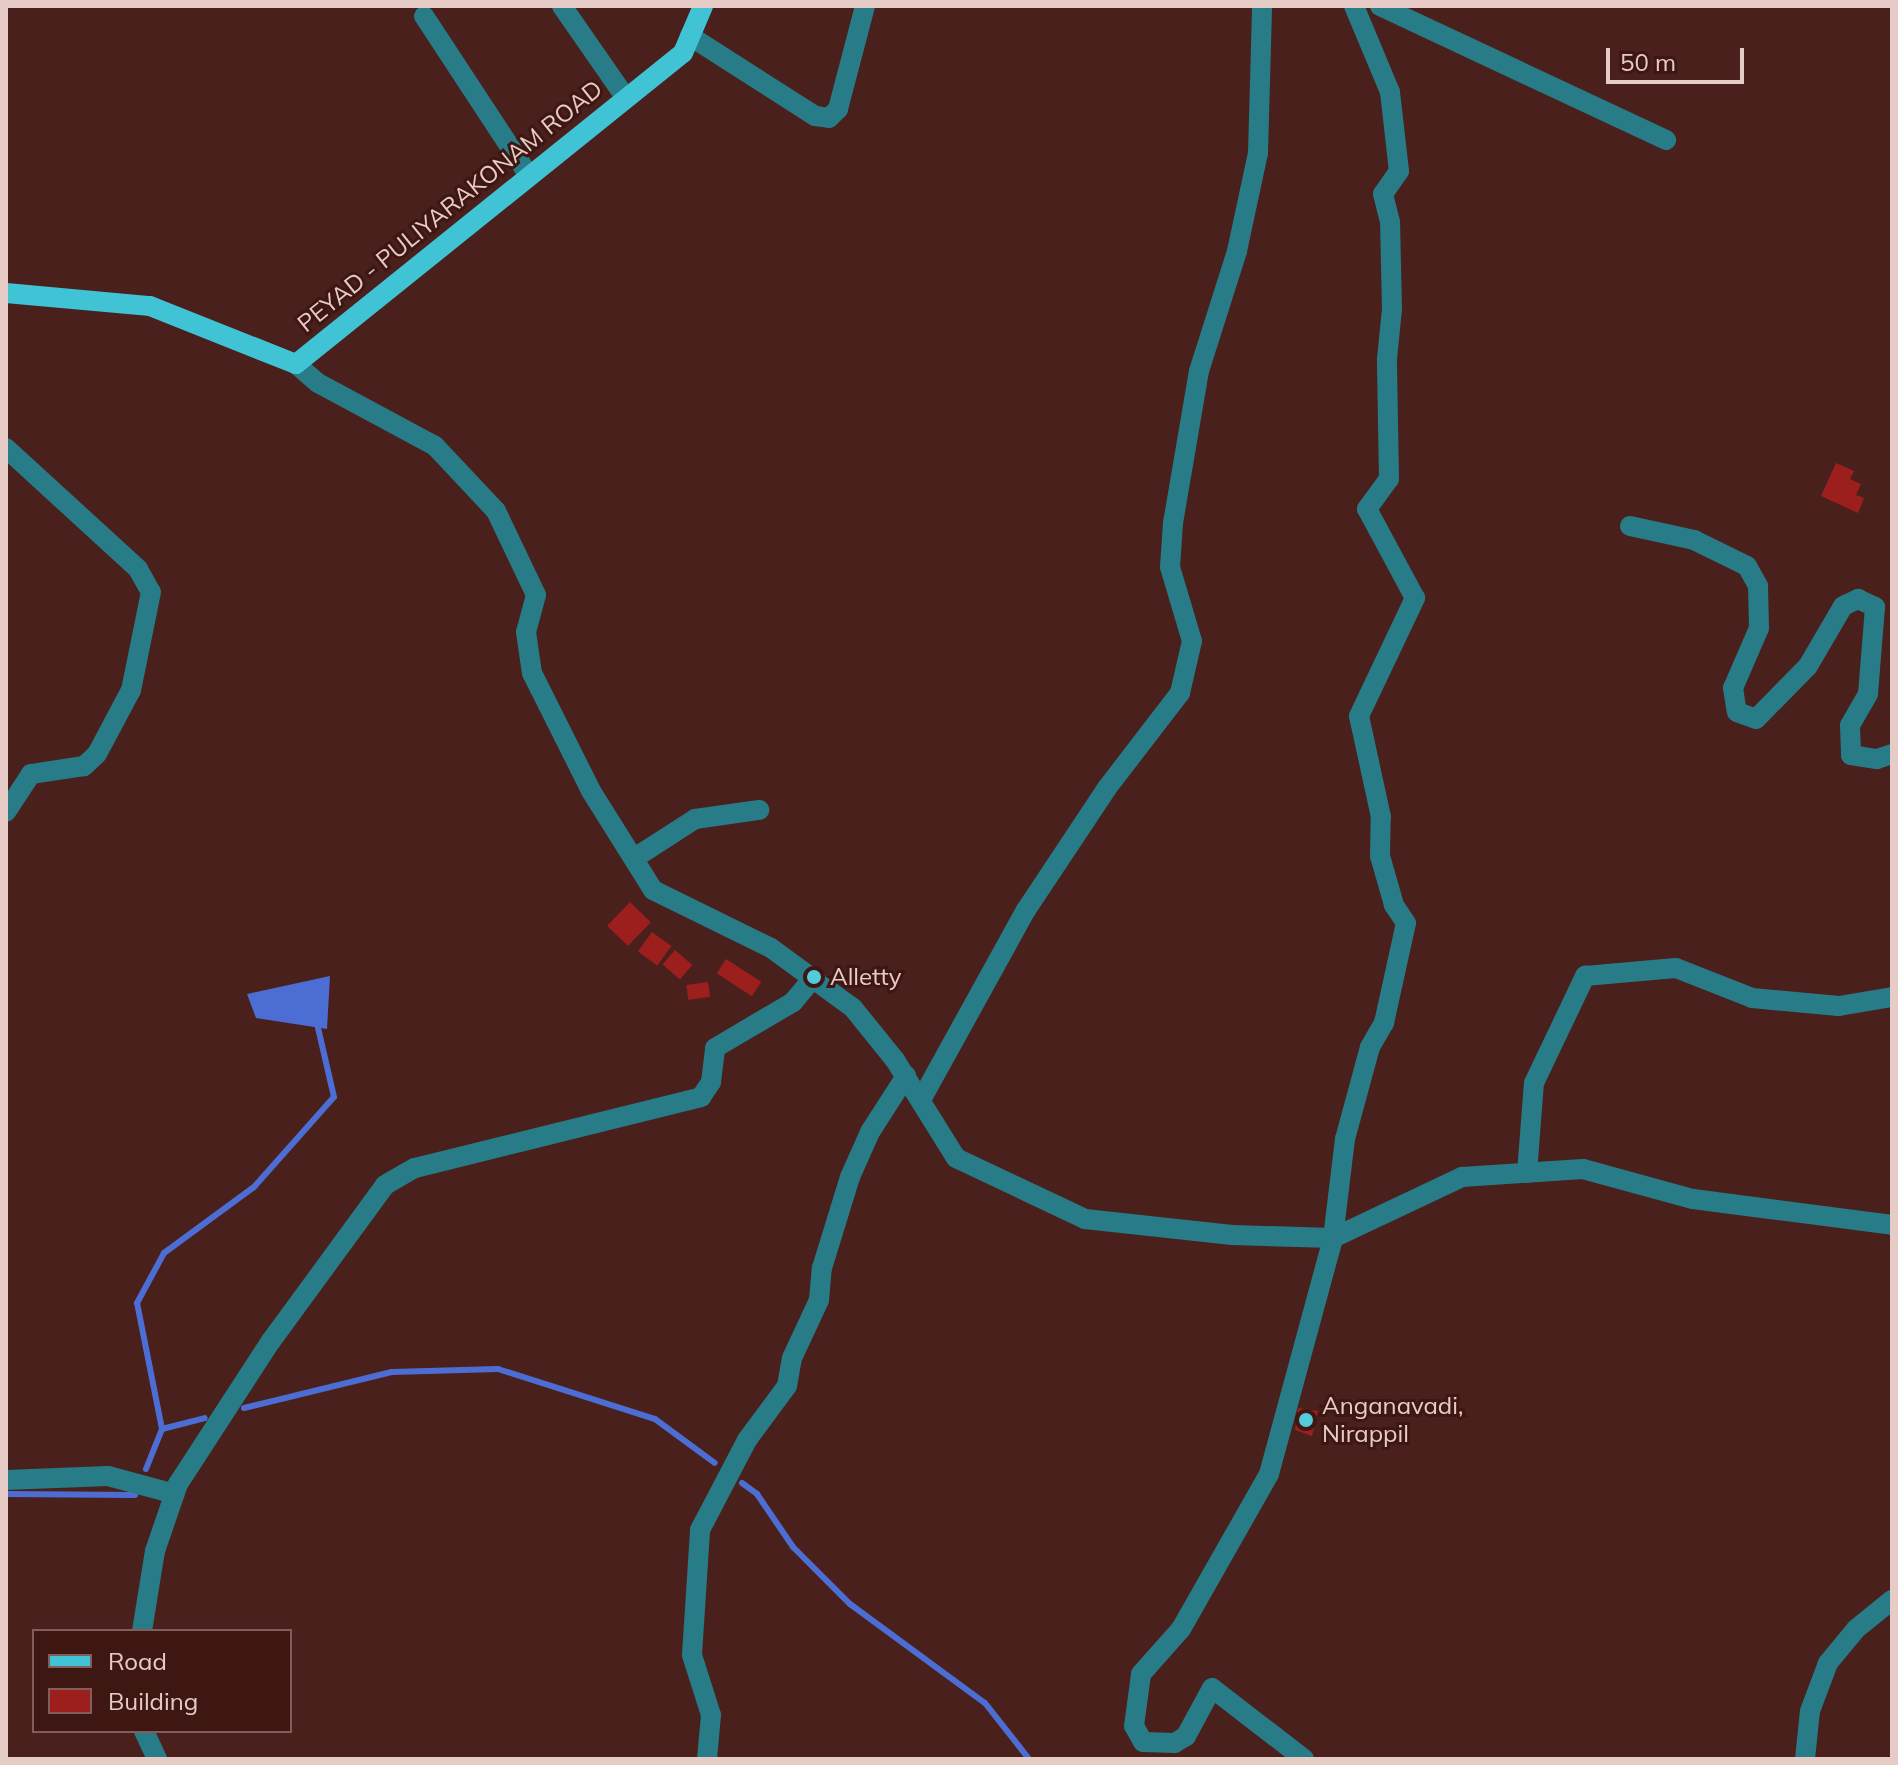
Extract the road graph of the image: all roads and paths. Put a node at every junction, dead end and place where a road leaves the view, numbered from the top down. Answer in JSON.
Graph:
{"nodes":[{"id":1,"x":562,"y":6,"type":"edge"},
{"id":2,"x":703,"y":6,"type":"edge"},
{"id":3,"x":865,"y":6,"type":"edge"},
{"id":4,"x":1262,"y":6,"type":"edge"},
{"id":5,"x":1354,"y":6,"type":"edge"},
{"id":6,"x":1380,"y":6,"type":"edge"},
{"id":7,"x":424,"y":16,"type":"dead end"},
{"id":8,"x":690,"y":36,"type":"junction"},
{"id":9,"x":626,"y":98,"type":"junction"},
{"id":10,"x":1666,"y":140,"type":"dead end"},
{"id":11,"x":529,"y":176,"type":"junction"},
{"id":12,"x":6,"y":293,"type":"edge"},
{"id":13,"x":296,"y":364,"type":"junction"},
{"id":14,"x":6,"y":448,"type":"edge"},
{"id":15,"x":1630,"y":526,"type":"dead end"},
{"id":16,"x":1892,"y":754,"type":"edge"},
{"id":17,"x":759,"y":810,"type":"dead end"},
{"id":18,"x":6,"y":812,"type":"edge"},
{"id":19,"x":636,"y":857,"type":"junction"},
{"id":20,"x":814,"y":977,"type":"junction"},
{"id":21,"x":1892,"y":997,"type":"edge"},
{"id":22,"x":906,"y":1076,"type":"junction"},
{"id":23,"x":921,"y":1100,"type":"junction"},
{"id":24,"x":1527,"y":1173,"type":"junction"},
{"id":25,"x":1892,"y":1225,"type":"edge"},
{"id":26,"x":1333,"y":1238,"type":"junction"},
{"id":27,"x":6,"y":1480,"type":"edge"},
{"id":28,"x":175,"y":1494,"type":"junction"},
{"id":29,"x":1892,"y":1600,"type":"edge"},
{"id":30,"x":142,"y":1629,"type":"edge"},
{"id":31,"x":145,"y":1733,"type":"edge"},
{"id":32,"x":157,"y":1759,"type":"edge"},
{"id":33,"x":707,"y":1759,"type":"edge"},
{"id":34,"x":1304,"y":1759,"type":"edge"},
{"id":35,"x":1805,"y":1759,"type":"edge"}],
"edges":[{"from":1,"to":9,"type":"street"},
{"from":2,"to":8,"type":"main road","name":"PEYAD - PULIYARAKONAM ROAD"},
{"from":3,"to":8,"type":"street"},
{"from":4,"to":23,"type":"street"},
{"from":5,"to":26,"type":"street"},
{"from":6,"to":10,"type":"street"},
{"from":7,"to":11,"type":"street"},
{"from":8,"to":9,"type":"main road","name":"PEYAD - PULIYARAKONAM ROAD"},
{"from":9,"to":11,"type":"main road","name":"PEYAD - PULIYARAKONAM ROAD"},
{"from":11,"to":13,"type":"main road","name":"PEYAD - PULIYARAKONAM ROAD"},
{"from":12,"to":13,"type":"main road","name":"PEYAD - PULIYARAKONAM ROAD"},
{"from":13,"to":19,"type":"street"},
{"from":14,"to":18,"type":"street"},
{"from":15,"to":16,"type":"street"},
{"from":17,"to":19,"type":"street"},
{"from":19,"to":20,"type":"street"},
{"from":20,"to":22,"type":"street"},
{"from":20,"to":28,"type":"street"},
{"from":21,"to":24,"type":"street"},
{"from":22,"to":23,"type":"street"},
{"from":22,"to":33,"type":"street"},
{"from":23,"to":26,"type":"street"},
{"from":24,"to":25,"type":"street"},
{"from":24,"to":26,"type":"street"},
{"from":26,"to":34,"type":"street"},
{"from":27,"to":28,"type":"street"},
{"from":28,"to":30,"type":"street"},
{"from":29,"to":35,"type":"street"},
{"from":31,"to":32,"type":"street"}]}
